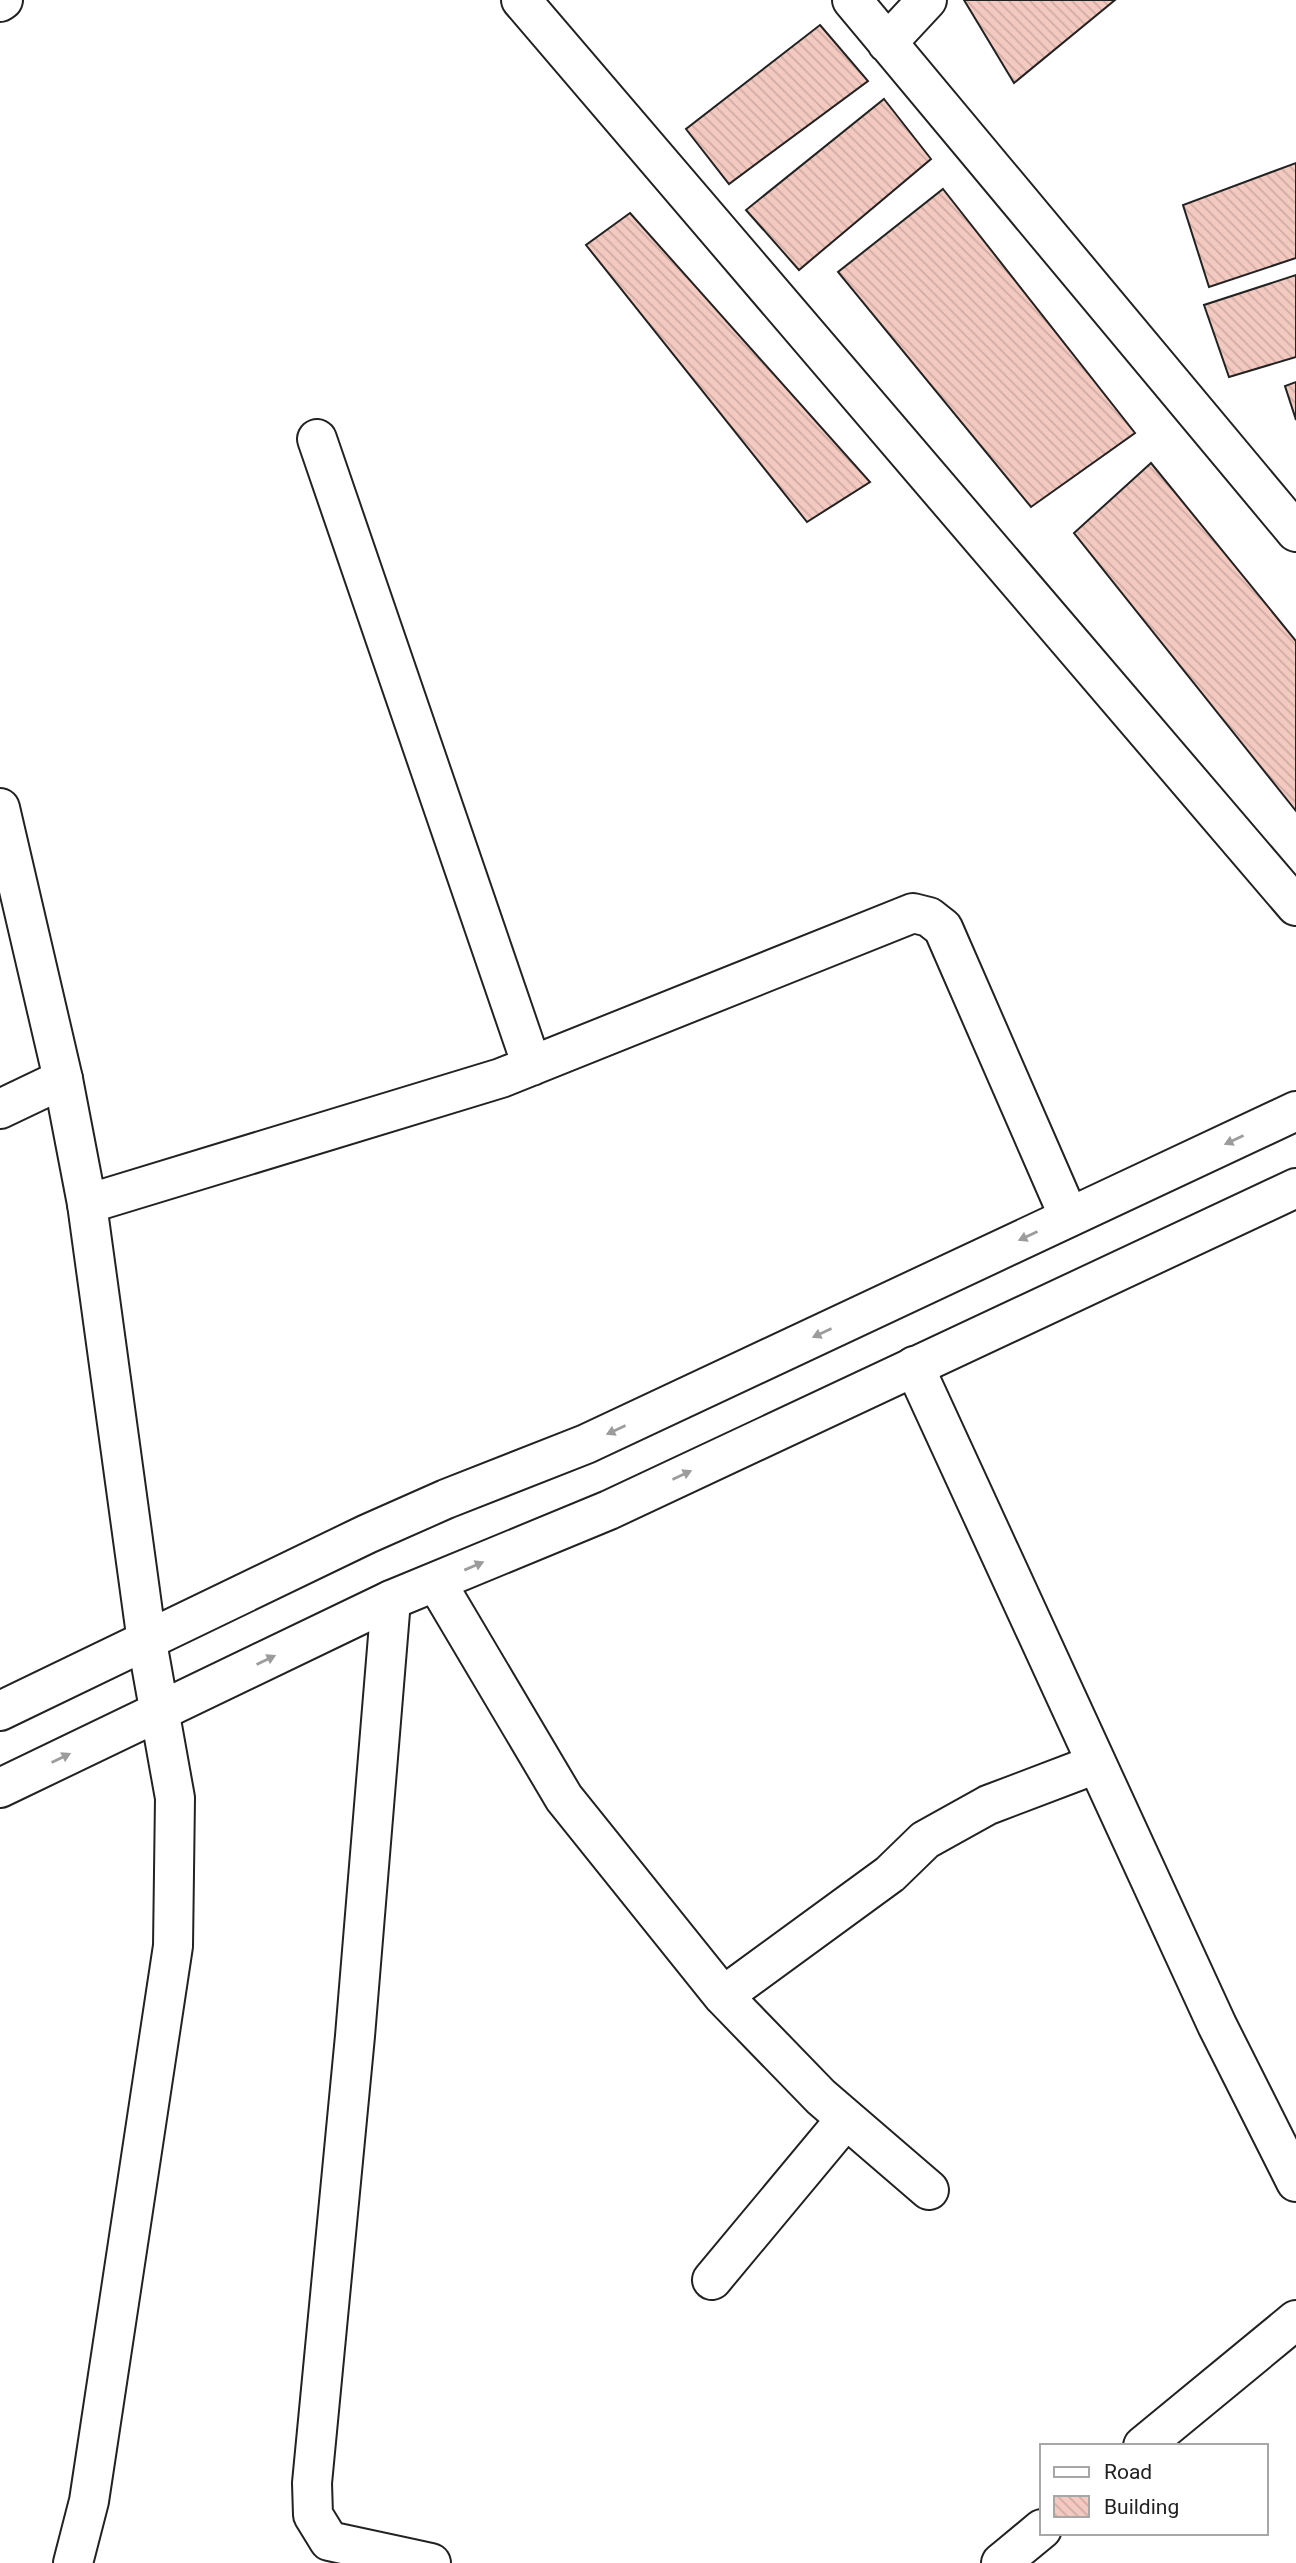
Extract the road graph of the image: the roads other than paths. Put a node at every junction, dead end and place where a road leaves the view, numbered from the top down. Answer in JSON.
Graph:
{"nodes":[{"id":1,"x":521,"y":0,"type":"edge"},
{"id":2,"x":852,"y":0,"type":"edge"},
{"id":3,"x":927,"y":0,"type":"edge"},
{"id":4,"x":887,"y":43,"type":"junction"},
{"id":5,"x":317,"y":439,"type":"dead end"},
{"id":6,"x":1296,"y":531,"type":"edge"},
{"id":7,"x":0,"y":808,"type":"edge"},
{"id":8,"x":1296,"y":905,"type":"edge"},
{"id":9,"x":532,"y":1066,"type":"junction"},
{"id":10,"x":63,"y":1079,"type":"junction"},
{"id":11,"x":0,"y":1109,"type":"edge"},
{"id":12,"x":1296,"y":1111,"type":"edge"},
{"id":13,"x":1296,"y":1188,"type":"edge"},
{"id":14,"x":87,"y":1204,"type":"junction"},
{"id":15,"x":1069,"y":1217,"type":"junction"},
{"id":16,"x":914,"y":1366,"type":"junction"},
{"id":17,"x":436,"y":1581,"type":"junction"},
{"id":18,"x":391,"y":1600,"type":"junction"},
{"id":19,"x":147,"y":1642,"type":"junction"},
{"id":20,"x":0,"y":1711,"type":"edge"},
{"id":21,"x":159,"y":1711,"type":"junction"},
{"id":22,"x":1096,"y":1764,"type":"junction"},
{"id":23,"x":0,"y":1788,"type":"edge"},
{"id":24,"x":723,"y":1996,"type":"junction"},
{"id":25,"x":846,"y":2119,"type":"junction"},
{"id":26,"x":1296,"y":2182,"type":"edge"},
{"id":27,"x":929,"y":2190,"type":"dead end"},
{"id":28,"x":712,"y":2280,"type":"dead end"},
{"id":29,"x":1296,"y":2320,"type":"edge"},
{"id":30,"x":1145,"y":2444,"type":"edge"},
{"id":31,"x":1040,"y":2531,"type":"edge"},
{"id":32,"x":74,"y":2563,"type":"edge"},
{"id":33,"x":431,"y":2563,"type":"edge"},
{"id":34,"x":1001,"y":2563,"type":"edge"}],
"edges":[{"from":1,"to":8,"type":"street"},
{"from":2,"to":4,"type":"street"},
{"from":3,"to":4,"type":"street"},
{"from":4,"to":6,"type":"street"},
{"from":5,"to":9,"type":"street"},
{"from":7,"to":10,"type":"street"},
{"from":9,"to":14,"type":"street"},
{"from":9,"to":15,"type":"street"},
{"from":10,"to":11,"type":"street"},
{"from":10,"to":14,"type":"street"},
{"from":12,"to":15,"type":"street","one_way":true},
{"from":13,"to":16,"type":"street"},
{"from":14,"to":19,"type":"street"},
{"from":15,"to":19,"type":"street","one_way":true},
{"from":17,"to":16,"type":"street","one_way":true},
{"from":16,"to":22,"type":"street"},
{"from":17,"to":18,"type":"street"},
{"from":17,"to":24,"type":"street"},
{"from":21,"to":18,"type":"street","one_way":true},
{"from":18,"to":33,"type":"street"},
{"from":19,"to":20,"type":"street"},
{"from":19,"to":21,"type":"street"},
{"from":23,"to":21,"type":"street","one_way":true},
{"from":21,"to":32,"type":"street"},
{"from":22,"to":24,"type":"street"},
{"from":22,"to":26,"type":"street"},
{"from":24,"to":25,"type":"street"},
{"from":25,"to":27,"type":"street"},
{"from":25,"to":28,"type":"street"},
{"from":29,"to":30,"type":"street"},
{"from":31,"to":34,"type":"street"}]}
